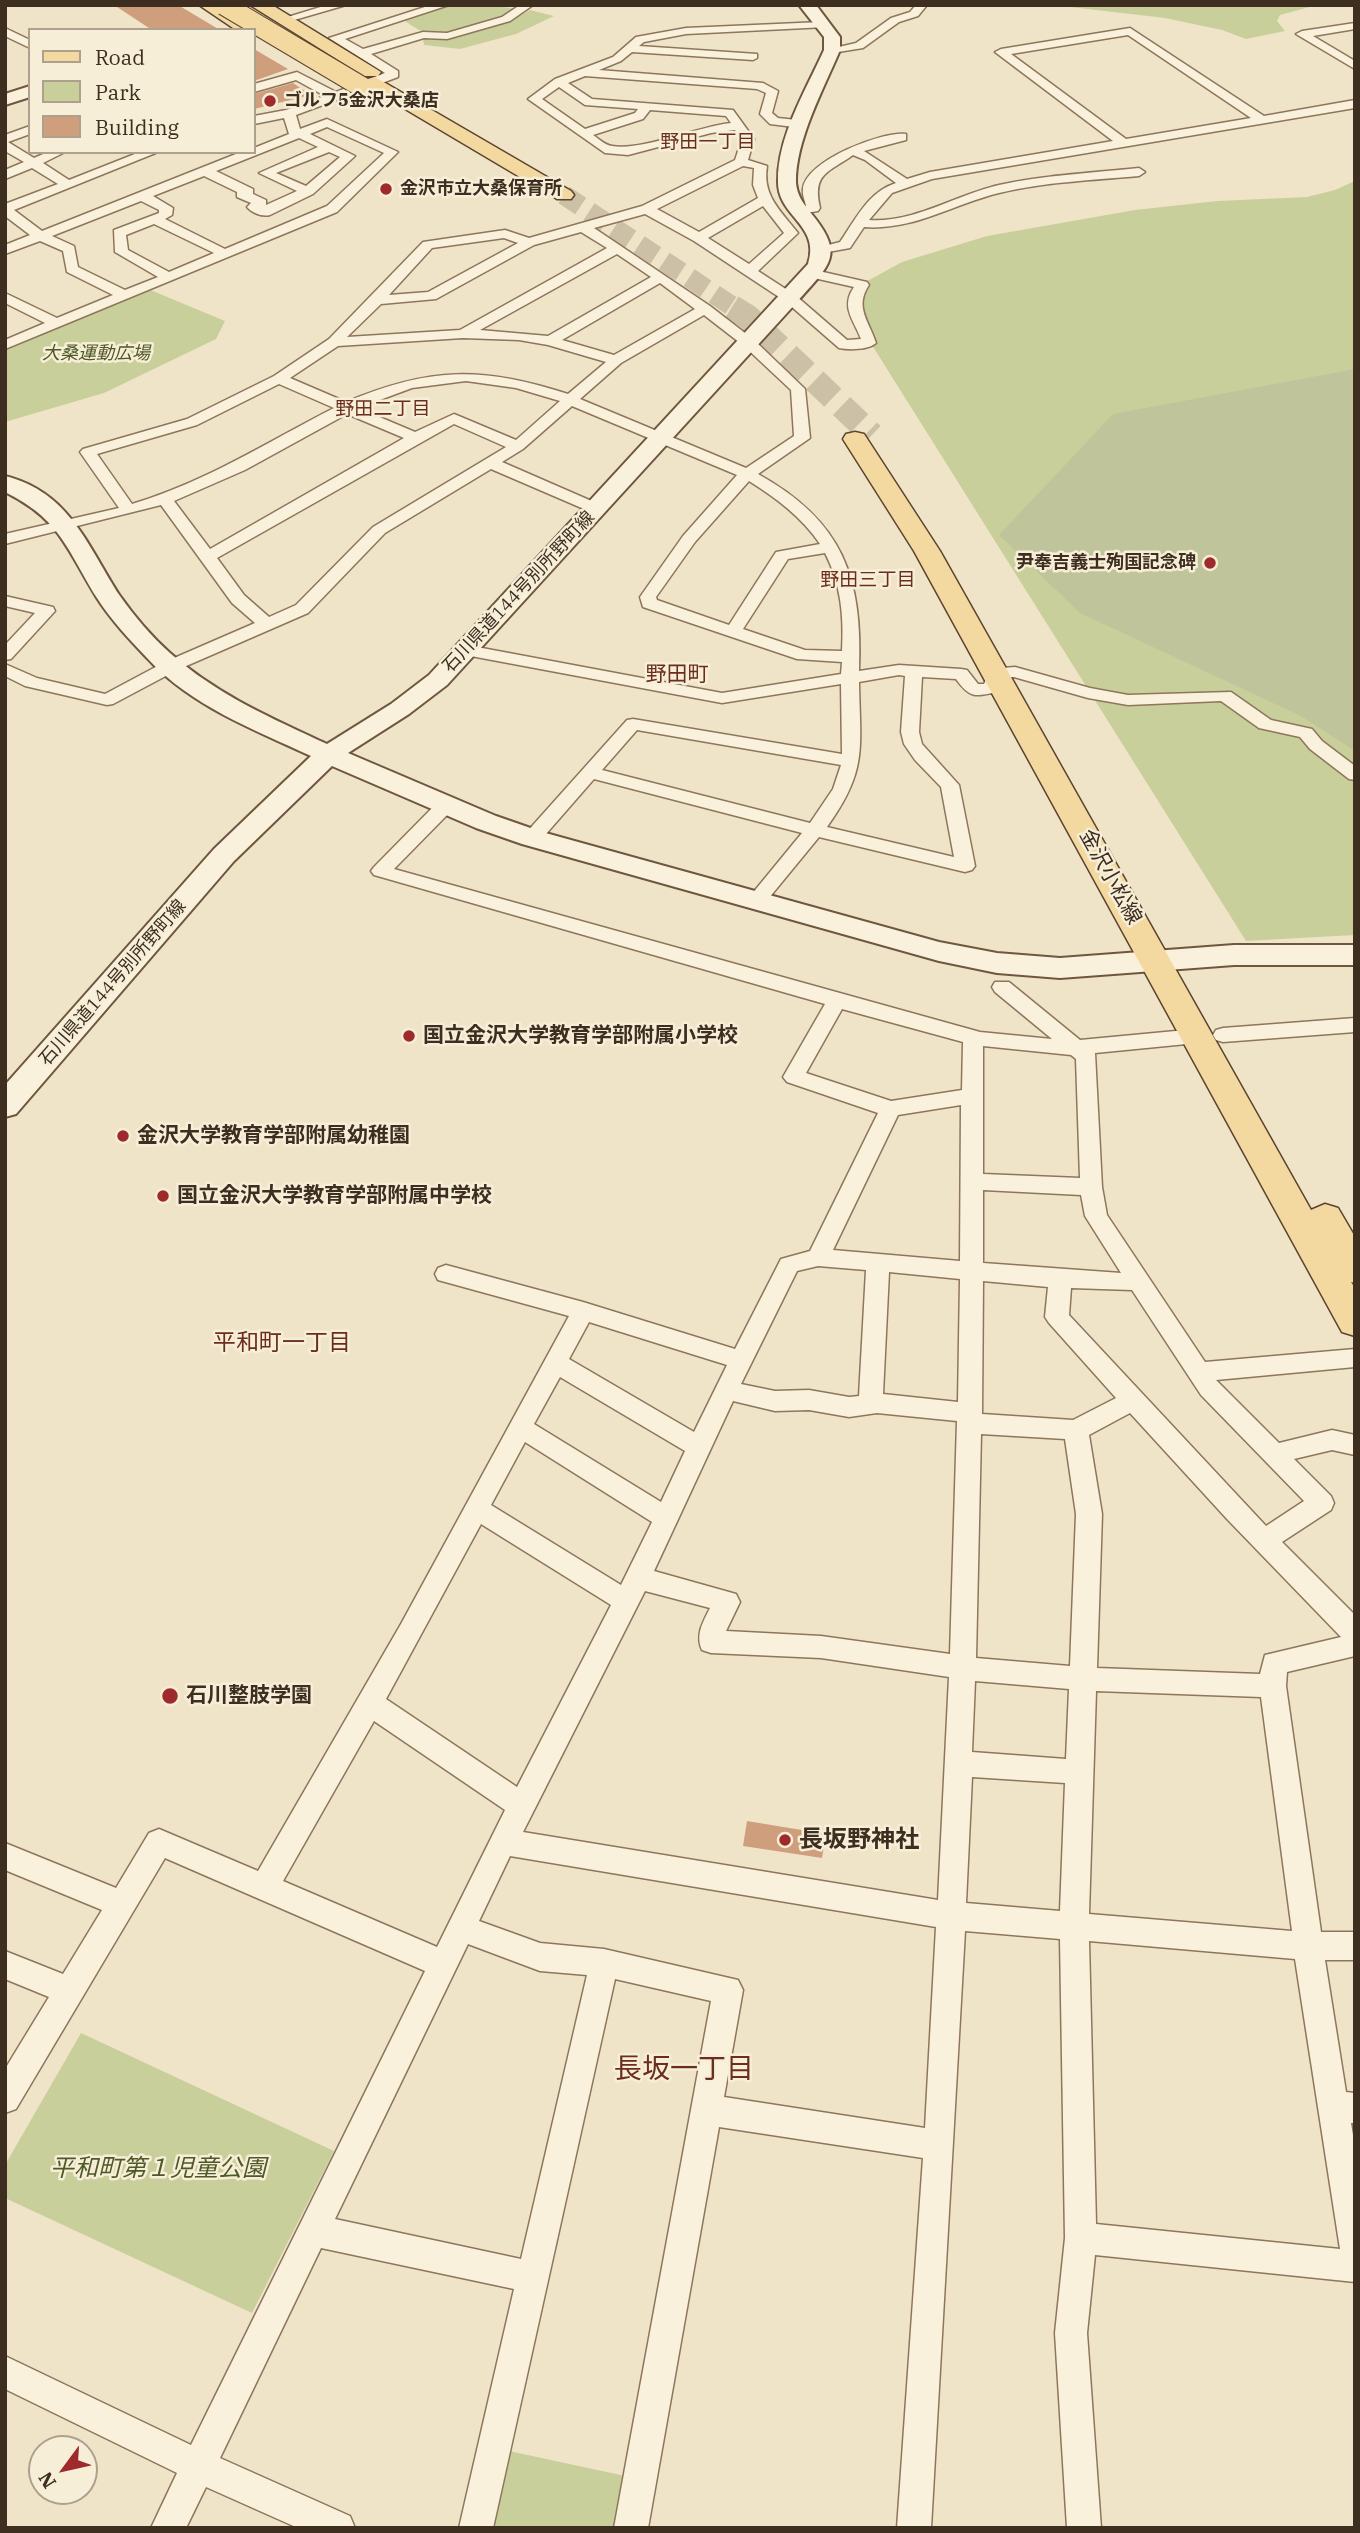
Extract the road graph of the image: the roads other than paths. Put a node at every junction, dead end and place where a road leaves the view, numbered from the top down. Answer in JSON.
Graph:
{"nodes":[{"id":1,"x":208,"y":5,"type":"edge"},
{"id":2,"x":224,"y":5,"type":"edge"},
{"id":3,"x":243,"y":5,"type":"edge"},
{"id":4,"x":259,"y":5,"type":"edge"},
{"id":5,"x":341,"y":5,"type":"edge"},
{"id":6,"x":444,"y":5,"type":"edge"},
{"id":7,"x":528,"y":5,"type":"edge"},
{"id":8,"x":807,"y":5,"type":"edge"},
{"id":9,"x":922,"y":5,"type":"edge"},
{"id":10,"x":284,"y":20,"type":"junction"},
{"id":11,"x":822,"y":25,"type":"junction"},
{"id":12,"x":1355,"y":26,"type":"edge"},
{"id":13,"x":245,"y":28,"type":"edge"},
{"id":14,"x":255,"y":28,"type":"edge"},
{"id":15,"x":5,"y":31,"type":"edge"},
{"id":16,"x":256,"y":34,"type":"edge"},
{"id":17,"x":28,"y":44,"type":"edge"},
{"id":18,"x":628,"y":49,"type":"junction"},
{"id":19,"x":832,"y":50,"type":"junction"},
{"id":20,"x":362,"y":53,"type":"junction"},
{"id":21,"x":1355,"y":66,"type":"edge"},
{"id":22,"x":747,"y":70,"type":"junction"},
{"id":23,"x":585,"y":72,"type":"junction"},
{"id":24,"x":559,"y":82,"type":"junction"},
{"id":25,"x":360,"y":85,"type":"junction"},
{"id":26,"x":256,"y":87,"type":"edge"},
{"id":27,"x":28,"y":92,"type":"edge"},
{"id":28,"x":5,"y":100,"type":"edge"},
{"id":29,"x":1355,"y":104,"type":"edge"},
{"id":30,"x":646,"y":107,"type":"junction"},
{"id":31,"x":289,"y":113,"type":"junction"},
{"id":32,"x":256,"y":120,"type":"edge"},
{"id":33,"x":1262,"y":120,"type":"junction"},
{"id":34,"x":802,"y":124,"type":"junction"},
{"id":35,"x":738,"y":126,"type":"junction"},
{"id":36,"x":28,"y":131,"type":"edge"},
{"id":37,"x":299,"y":134,"type":"junction"},
{"id":38,"x":586,"y":134,"type":"junction"},
{"id":39,"x":902,"y":137,"type":"dead end"},
{"id":40,"x":5,"y":139,"type":"edge"},
{"id":41,"x":1123,"y":143,"type":"junction"},
{"id":42,"x":5,"y":145,"type":"edge"},
{"id":43,"x":329,"y":147,"type":"junction"},
{"id":44,"x":852,"y":150,"type":"junction"},
{"id":45,"x":256,"y":151,"type":"edge"},
{"id":46,"x":54,"y":154,"type":"edge"},
{"id":47,"x":147,"y":154,"type":"edge"},
{"id":48,"x":248,"y":154,"type":"edge"},
{"id":49,"x":741,"y":162,"type":"junction"},
{"id":50,"x":32,"y":164,"type":"junction"},
{"id":51,"x":205,"y":171,"type":"junction"},
{"id":52,"x":1139,"y":172,"type":"dead end"},
{"id":53,"x":5,"y":175,"type":"edge"},
{"id":54,"x":904,"y":183,"type":"junction"},
{"id":55,"x":68,"y":185,"type":"junction"},
{"id":56,"x":308,"y":191,"type":"junction"},
{"id":57,"x":142,"y":196,"type":"junction"},
{"id":58,"x":764,"y":200,"type":"junction"},
{"id":59,"x":5,"y":209,"type":"edge"},
{"id":60,"x":647,"y":209,"type":"junction"},
{"id":61,"x":263,"y":211,"type":"junction"},
{"id":62,"x":800,"y":212,"type":"junction"},
{"id":63,"x":155,"y":219,"type":"junction"},
{"id":64,"x":860,"y":223,"type":"junction"},
{"id":65,"x":293,"y":225,"type":"junction"},
{"id":66,"x":583,"y":227,"type":"junction"},
{"id":67,"x":40,"y":236,"type":"junction"},
{"id":68,"x":699,"y":238,"type":"junction"},
{"id":69,"x":529,"y":242,"type":"junction"},
{"id":70,"x":617,"y":248,"type":"junction"},
{"id":71,"x":5,"y":250,"type":"edge"},
{"id":72,"x":822,"y":251,"type":"junction"},
{"id":73,"x":224,"y":253,"type":"junction"},
{"id":74,"x":750,"y":271,"type":"junction"},
{"id":75,"x":810,"y":273,"type":"junction"},
{"id":76,"x":167,"y":276,"type":"junction"},
{"id":77,"x":660,"y":277,"type":"junction"},
{"id":78,"x":122,"y":294,"type":"junction"},
{"id":79,"x":5,"y":297,"type":"edge"},
{"id":80,"x":790,"y":298,"type":"junction"},
{"id":81,"x":377,"y":300,"type":"junction"},
{"id":82,"x":705,"y":309,"type":"junction"},
{"id":83,"x":55,"y":323,"type":"junction"},
{"id":84,"x":463,"y":334,"type":"junction"},
{"id":85,"x":550,"y":341,"type":"junction"},
{"id":86,"x":334,"y":342,"type":"junction"},
{"id":87,"x":749,"y":343,"type":"junction"},
{"id":88,"x":5,"y":345,"type":"edge"},
{"id":89,"x":616,"y":360,"type":"junction"},
{"id":90,"x":279,"y":379,"type":"junction"},
{"id":91,"x":573,"y":401,"type":"junction"},
{"id":92,"x":347,"y":408,"type":"junction"},
{"id":93,"x":663,"y":437,"type":"junction"},
{"id":94,"x":863,"y":437,"type":"tunnel mouth"},
{"id":95,"x":416,"y":438,"type":"junction"},
{"id":96,"x":518,"y":446,"type":"junction"},
{"id":97,"x":490,"y":463,"type":"junction"},
{"id":98,"x":747,"y":474,"type":"junction"},
{"id":99,"x":5,"y":483,"type":"edge"},
{"id":100,"x":165,"y":499,"type":"junction"},
{"id":101,"x":128,"y":509,"type":"junction"},
{"id":102,"x":597,"y":509,"type":"junction"},
{"id":103,"x":67,"y":526,"type":"junction"},
{"id":104,"x":5,"y":539,"type":"edge"},
{"id":105,"x":830,"y":547,"type":"junction"},
{"id":106,"x":208,"y":557,"type":"junction"},
{"id":107,"x":5,"y":601,"type":"edge"},
{"id":108,"x":266,"y":624,"type":"junction"},
{"id":109,"x":733,"y":632,"type":"junction"},
{"id":110,"x":466,"y":650,"type":"junction"},
{"id":111,"x":5,"y":655,"type":"edge"},
{"id":112,"x":851,"y":657,"type":"junction"},
{"id":113,"x":171,"y":666,"type":"junction"},
{"id":114,"x":5,"y":669,"type":"edge"},
{"id":115,"x":914,"y":671,"type":"junction"},
{"id":116,"x":1005,"y":672,"type":"junction"},
{"id":117,"x":850,"y":680,"type":"junction"},
{"id":118,"x":329,"y":754,"type":"junction"},
{"id":119,"x":849,"y":761,"type":"junction"},
{"id":120,"x":590,"y":772,"type":"junction"},
{"id":121,"x":1355,"y":775,"type":"edge"},
{"id":122,"x":445,"y":806,"type":"junction"},
{"id":123,"x":813,"y":830,"type":"junction"},
{"id":124,"x":532,"y":838,"type":"junction"},
{"id":125,"x":757,"y":900,"type":"junction"},
{"id":126,"x":1355,"y":956,"type":"edge"},
{"id":127,"x":1170,"y":959,"type":"junction"},
{"id":128,"x":1002,"y":987,"type":"dead end"},
{"id":129,"x":837,"y":1001,"type":"junction"},
{"id":130,"x":1355,"y":1025,"type":"edge"},
{"id":131,"x":1210,"y":1035,"type":"junction"},
{"id":132,"x":980,"y":1039,"type":"junction"},
{"id":133,"x":1074,"y":1048,"type":"junction"},
{"id":134,"x":972,"y":1096,"type":"junction"},
{"id":135,"x":5,"y":1105,"type":"edge"},
{"id":136,"x":890,"y":1108,"type":"junction"},
{"id":137,"x":972,"y":1181,"type":"junction"},
{"id":138,"x":1091,"y":1187,"type":"junction"},
{"id":139,"x":818,"y":1257,"type":"junction"},
{"id":140,"x":878,"y":1262,"type":"junction"},
{"id":141,"x":1355,"y":1269,"type":"edge"},
{"id":142,"x":973,"y":1271,"type":"junction"},
{"id":143,"x":446,"y":1274,"type":"dead end"},
{"id":144,"x":1060,"y":1279,"type":"junction"},
{"id":145,"x":1139,"y":1282,"type":"junction"},
{"id":146,"x":583,"y":1311,"type":"junction"},
{"id":147,"x":1355,"y":1322,"type":"edge"},
{"id":148,"x":1355,"y":1359,"type":"edge"},
{"id":149,"x":741,"y":1360,"type":"junction"},
{"id":150,"x":556,"y":1363,"type":"junction"},
{"id":151,"x":1198,"y":1372,"type":"junction"},
{"id":152,"x":726,"y":1390,"type":"junction"},
{"id":153,"x":1133,"y":1400,"type":"junction"},
{"id":154,"x":871,"y":1404,"type":"junction"},
{"id":155,"x":969,"y":1418,"type":"junction"},
{"id":156,"x":520,"y":1427,"type":"junction"},
{"id":157,"x":1076,"y":1430,"type":"junction"},
{"id":158,"x":1355,"y":1445,"type":"edge"},
{"id":159,"x":699,"y":1447,"type":"junction"},
{"id":160,"x":1274,"y":1454,"type":"junction"},
{"id":161,"x":475,"y":1508,"type":"junction"},
{"id":162,"x":666,"y":1518,"type":"junction"},
{"id":163,"x":1264,"y":1541,"type":"junction"},
{"id":164,"x":632,"y":1590,"type":"junction"},
{"id":165,"x":1355,"y":1633,"type":"edge"},
{"id":166,"x":1355,"y":1645,"type":"edge"},
{"id":167,"x":963,"y":1668,"type":"junction"},
{"id":168,"x":1083,"y":1679,"type":"junction"},
{"id":169,"x":1273,"y":1686,"type":"junction"},
{"id":170,"x":369,"y":1703,"type":"junction"},
{"id":171,"x":960,"y":1764,"type":"junction"},
{"id":172,"x":1081,"y":1772,"type":"junction"},
{"id":173,"x":521,"y":1805,"type":"junction"},
{"id":174,"x":503,"y":1842,"type":"junction"},
{"id":175,"x":5,"y":1856,"type":"edge"},
{"id":176,"x":265,"y":1886,"type":"junction"},
{"id":177,"x":122,"y":1904,"type":"junction"},
{"id":178,"x":953,"y":1916,"type":"junction"},
{"id":179,"x":1074,"y":1926,"type":"junction"},
{"id":180,"x":461,"y":1928,"type":"junction"},
{"id":181,"x":1308,"y":1946,"type":"junction"},
{"id":182,"x":1355,"y":1946,"type":"edge"},
{"id":183,"x":604,"y":1963,"type":"junction"},
{"id":184,"x":5,"y":1965,"type":"edge"},
{"id":185,"x":443,"y":1965,"type":"junction"},
{"id":186,"x":69,"y":1991,"type":"junction"},
{"id":187,"x":5,"y":2098,"type":"edge"},
{"id":188,"x":1344,"y":2108,"type":"edge"},
{"id":189,"x":707,"y":2110,"type":"junction"},
{"id":190,"x":937,"y":2145,"type":"junction"},
{"id":191,"x":313,"y":2231,"type":"junction"},
{"id":192,"x":1081,"y":2238,"type":"junction"},
{"id":193,"x":1355,"y":2247,"type":"edge"},
{"id":194,"x":1355,"y":2266,"type":"edge"},
{"id":195,"x":532,"y":2277,"type":"junction"},
{"id":196,"x":6,"y":2375,"type":"edge"},
{"id":197,"x":198,"y":2466,"type":"junction"},
{"id":198,"x":168,"y":2528,"type":"edge"},
{"id":199,"x":338,"y":2528,"type":"edge"},
{"id":200,"x":476,"y":2528,"type":"edge"},
{"id":201,"x":631,"y":2528,"type":"edge"},
{"id":202,"x":914,"y":2528,"type":"edge"},
{"id":203,"x":1084,"y":2528,"type":"edge"}],
"edges":[{"from":1,"to":13,"type":"main road"},
{"from":2,"to":25,"type":"main road","bridge":true},
{"from":3,"to":25,"type":"main road"},
{"from":4,"to":10,"type":"main road"},
{"from":5,"to":10,"type":"street"},
{"from":6,"to":20,"type":"street"},
{"from":7,"to":20,"type":"street"},
{"from":8,"to":11,"type":"main road"},
{"from":9,"to":19,"type":"street"},
{"from":10,"to":14,"type":"main road"},
{"from":10,"to":25,"type":"main road"},
{"from":11,"to":19,"type":"main road"},
{"from":11,"to":22,"type":"street"},
{"from":12,"to":21,"type":"street"},
{"from":15,"to":17,"type":"street"},
{"from":16,"to":25,"type":"main road"},
{"from":18,"to":22,"type":"street"},
{"from":18,"to":22,"type":"street"},
{"from":18,"to":23,"type":"street"},
{"from":19,"to":34,"type":"main road"},
{"from":20,"to":25,"type":"street"},
{"from":22,"to":23,"type":"street"},
{"from":22,"to":30,"type":"street"},
{"from":22,"to":34,"type":"street"},
{"from":22,"to":35,"type":"street"},
{"from":23,"to":24,"type":"street"},
{"from":24,"to":30,"type":"street"},
{"from":24,"to":38,"type":"street"},
{"from":25,"to":25,"type":"main road"},
{"from":25,"to":26,"type":"street"},
{"from":25,"to":31,"type":"street"},
{"from":27,"to":28,"type":"main road"},
{"from":29,"to":33,"type":"street"},
{"from":30,"to":38,"type":"street"},
{"from":31,"to":32,"type":"street"},
{"from":31,"to":37,"type":"street"},
{"from":33,"to":41,"type":"street"},
{"from":33,"to":41,"type":"street"},
{"from":34,"to":62,"type":"main road"},
{"from":35,"to":38,"type":"street"},
{"from":35,"to":49,"type":"street"},
{"from":36,"to":40,"type":"street"},
{"from":37,"to":43,"type":"street"},
{"from":37,"to":45,"type":"street"},
{"from":37,"to":65,"type":"street"},
{"from":39,"to":44,"type":"street"},
{"from":41,"to":54,"type":"street"},
{"from":42,"to":50,"type":"street"},
{"from":43,"to":56,"type":"street"},
{"from":43,"to":56,"type":"street"},
{"from":44,"to":54,"type":"street"},
{"from":44,"to":62,"type":"street"},
{"from":46,"to":50,"type":"street"},
{"from":47,"to":55,"type":"street"},
{"from":48,"to":51,"type":"street"},
{"from":49,"to":58,"type":"street"},
{"from":49,"to":60,"type":"street"},
{"from":50,"to":53,"type":"street"},
{"from":50,"to":55,"type":"street"},
{"from":51,"to":57,"type":"street"},
{"from":51,"to":61,"type":"street"},
{"from":52,"to":64,"type":"street"},
{"from":54,"to":64,"type":"street"},
{"from":55,"to":59,"type":"street"},
{"from":56,"to":61,"type":"street"},
{"from":57,"to":63,"type":"street"},
{"from":57,"to":67,"type":"street"},
{"from":58,"to":68,"type":"street"},
{"from":58,"to":74,"type":"street"},
{"from":59,"to":67,"type":"street"},
{"from":60,"to":66,"type":"street"},
{"from":60,"to":68,"type":"street"},
{"from":61,"to":65,"type":"street"},
{"from":62,"to":72,"type":"main road"},
{"from":63,"to":73,"type":"street"},
{"from":63,"to":76,"type":"street"},
{"from":64,"to":72,"type":"street"},
{"from":65,"to":73,"type":"street"},
{"from":66,"to":69,"type":"street"},
{"from":66,"to":70,"type":"street"},
{"from":67,"to":71,"type":"street"},
{"from":67,"to":78,"type":"street"},
{"from":68,"to":74,"type":"street"},
{"from":69,"to":81,"type":"street"},
{"from":69,"to":81,"type":"street"},
{"from":70,"to":77,"type":"street"},
{"from":70,"to":84,"type":"street"},
{"from":72,"to":75,"type":"main road","name":"石川県道144号別所野町線"},
{"from":73,"to":76,"type":"street"},
{"from":74,"to":80,"type":"street"},
{"from":75,"to":80,"type":"main road","name":"石川県道144号別所野町線"},
{"from":75,"to":80,"type":"street"},
{"from":76,"to":78,"type":"street"},
{"from":77,"to":82,"type":"street"},
{"from":77,"to":85,"type":"street"},
{"from":78,"to":83,"type":"street"},
{"from":79,"to":83,"type":"street"},
{"from":80,"to":87,"type":"main road","name":"石川県道144号別所野町線"},
{"from":81,"to":86,"type":"street"},
{"from":82,"to":87,"type":"street"},
{"from":82,"to":89,"type":"street"},
{"from":83,"to":88,"type":"street"},
{"from":84,"to":85,"type":"street"},
{"from":84,"to":86,"type":"street"},
{"from":85,"to":89,"type":"street"},
{"from":86,"to":90,"type":"street"},
{"from":87,"to":93,"type":"main road","name":"石川県道144号別所野町線"},
{"from":87,"to":98,"type":"street"},
{"from":89,"to":91,"type":"street"},
{"from":90,"to":92,"type":"street"},
{"from":90,"to":101,"type":"street"},
{"from":91,"to":92,"type":"street"},
{"from":91,"to":93,"type":"street"},
{"from":91,"to":96,"type":"street"},
{"from":92,"to":95,"type":"street"},
{"from":92,"to":100,"type":"street"},
{"from":93,"to":98,"type":"street"},
{"from":93,"to":102,"type":"main road","name":"石川県道144号別所野町線"},
{"from":94,"to":116,"type":"main road","name":"金沢小松線"},
{"from":95,"to":96,"type":"street"},
{"from":95,"to":106,"type":"street"},
{"from":96,"to":97,"type":"street"},
{"from":97,"to":102,"type":"street"},
{"from":97,"to":108,"type":"street"},
{"from":98,"to":105,"type":"street"},
{"from":98,"to":109,"type":"street"},
{"from":99,"to":103,"type":"main road"},
{"from":100,"to":101,"type":"street"},
{"from":100,"to":106,"type":"street"},
{"from":101,"to":103,"type":"street"},
{"from":102,"to":110,"type":"main road","name":"石川県道144号別所野町線"},
{"from":103,"to":104,"type":"street"},
{"from":103,"to":113,"type":"main road"},
{"from":105,"to":109,"type":"street"},
{"from":105,"to":112,"type":"street"},
{"from":106,"to":108,"type":"street"},
{"from":107,"to":111,"type":"street"},
{"from":108,"to":113,"type":"street"},
{"from":109,"to":112,"type":"street"},
{"from":110,"to":117,"type":"street"},
{"from":110,"to":118,"type":"main road","name":"石川県道144号別所野町線"},
{"from":112,"to":117,"type":"street"},
{"from":113,"to":114,"type":"street"},
{"from":113,"to":118,"type":"main road"},
{"from":115,"to":116,"type":"street"},
{"from":115,"to":117,"type":"street"},
{"from":115,"to":123,"type":"street"},
{"from":116,"to":121,"type":"street"},
{"from":116,"to":127,"type":"main road","name":"金沢小松線"},
{"from":117,"to":119,"type":"street"},
{"from":118,"to":122,"type":"main road"},
{"from":118,"to":135,"type":"main road","name":"石川県道144号別所野町線"},
{"from":119,"to":120,"type":"street"},
{"from":119,"to":123,"type":"street"},
{"from":120,"to":123,"type":"street"},
{"from":120,"to":124,"type":"street"},
{"from":122,"to":124,"type":"main road"},
{"from":122,"to":129,"type":"street"},
{"from":123,"to":125,"type":"street"},
{"from":124,"to":125,"type":"main road"},
{"from":125,"to":127,"type":"main road"},
{"from":126,"to":127,"type":"main road"},
{"from":127,"to":131,"type":"main road","name":"金沢小松線"},
{"from":128,"to":133,"type":"street"},
{"from":129,"to":132,"type":"street"},
{"from":129,"to":136,"type":"street"},
{"from":130,"to":131,"type":"street"},
{"from":131,"to":133,"type":"street"},
{"from":131,"to":141,"type":"main road","name":"金沢小松線"},
{"from":131,"to":147,"type":"main road","name":"金沢小松線"},
{"from":132,"to":133,"type":"street"},
{"from":132,"to":134,"type":"street"},
{"from":133,"to":138,"type":"street"},
{"from":134,"to":136,"type":"street"},
{"from":134,"to":137,"type":"street"},
{"from":136,"to":139,"type":"street"},
{"from":137,"to":138,"type":"street"},
{"from":137,"to":142,"type":"street"},
{"from":138,"to":145,"type":"street"},
{"from":139,"to":140,"type":"street"},
{"from":139,"to":149,"type":"street"},
{"from":140,"to":142,"type":"street"},
{"from":140,"to":154,"type":"street"},
{"from":142,"to":144,"type":"street"},
{"from":142,"to":155,"type":"street"},
{"from":143,"to":146,"type":"street"},
{"from":144,"to":145,"type":"street"},
{"from":144,"to":153,"type":"street"},
{"from":145,"to":151,"type":"street"},
{"from":146,"to":149,"type":"street"},
{"from":146,"to":150,"type":"street"},
{"from":148,"to":151,"type":"street"},
{"from":149,"to":152,"type":"street"},
{"from":150,"to":156,"type":"street"},
{"from":150,"to":159,"type":"street"},
{"from":151,"to":160,"type":"street"},
{"from":152,"to":154,"type":"street"},
{"from":152,"to":159,"type":"street"},
{"from":153,"to":157,"type":"street"},
{"from":153,"to":163,"type":"street"},
{"from":154,"to":155,"type":"street"},
{"from":155,"to":157,"type":"street"},
{"from":155,"to":167,"type":"street"},
{"from":156,"to":161,"type":"street"},
{"from":156,"to":162,"type":"street"},
{"from":157,"to":168,"type":"street"},
{"from":158,"to":160,"type":"street"},
{"from":159,"to":162,"type":"street"},
{"from":160,"to":163,"type":"street"},
{"from":161,"to":164,"type":"street"},
{"from":161,"to":170,"type":"street"},
{"from":162,"to":164,"type":"street"},
{"from":163,"to":165,"type":"street"},
{"from":164,"to":167,"type":"street"},
{"from":164,"to":173,"type":"street"},
{"from":166,"to":169,"type":"street"},
{"from":167,"to":168,"type":"street"},
{"from":167,"to":171,"type":"street"},
{"from":168,"to":169,"type":"street"},
{"from":168,"to":172,"type":"street"},
{"from":169,"to":181,"type":"street"},
{"from":170,"to":173,"type":"street"},
{"from":170,"to":176,"type":"street"},
{"from":171,"to":172,"type":"street"},
{"from":171,"to":178,"type":"street"},
{"from":172,"to":179,"type":"street"},
{"from":173,"to":174,"type":"street"},
{"from":174,"to":178,"type":"street"},
{"from":174,"to":180,"type":"street"},
{"from":175,"to":177,"type":"street"},
{"from":176,"to":177,"type":"street"},
{"from":176,"to":185,"type":"street"},
{"from":177,"to":186,"type":"street"},
{"from":178,"to":179,"type":"street"},
{"from":178,"to":190,"type":"street"},
{"from":179,"to":181,"type":"street"},
{"from":179,"to":192,"type":"street"},
{"from":180,"to":183,"type":"street"},
{"from":180,"to":185,"type":"street"},
{"from":181,"to":182,"type":"street"},
{"from":181,"to":188,"type":"street"},
{"from":183,"to":189,"type":"street"},
{"from":183,"to":195,"type":"street"},
{"from":184,"to":186,"type":"street"},
{"from":185,"to":191,"type":"street"},
{"from":186,"to":187,"type":"street"},
{"from":188,"to":193,"type":"street"},
{"from":189,"to":190,"type":"street"},
{"from":189,"to":201,"type":"street"},
{"from":190,"to":202,"type":"street"},
{"from":191,"to":195,"type":"street"},
{"from":191,"to":197,"type":"street"},
{"from":192,"to":194,"type":"street"},
{"from":192,"to":203,"type":"street"},
{"from":195,"to":200,"type":"street"},
{"from":196,"to":197,"type":"street"},
{"from":197,"to":198,"type":"street"},
{"from":197,"to":199,"type":"street"}]}
